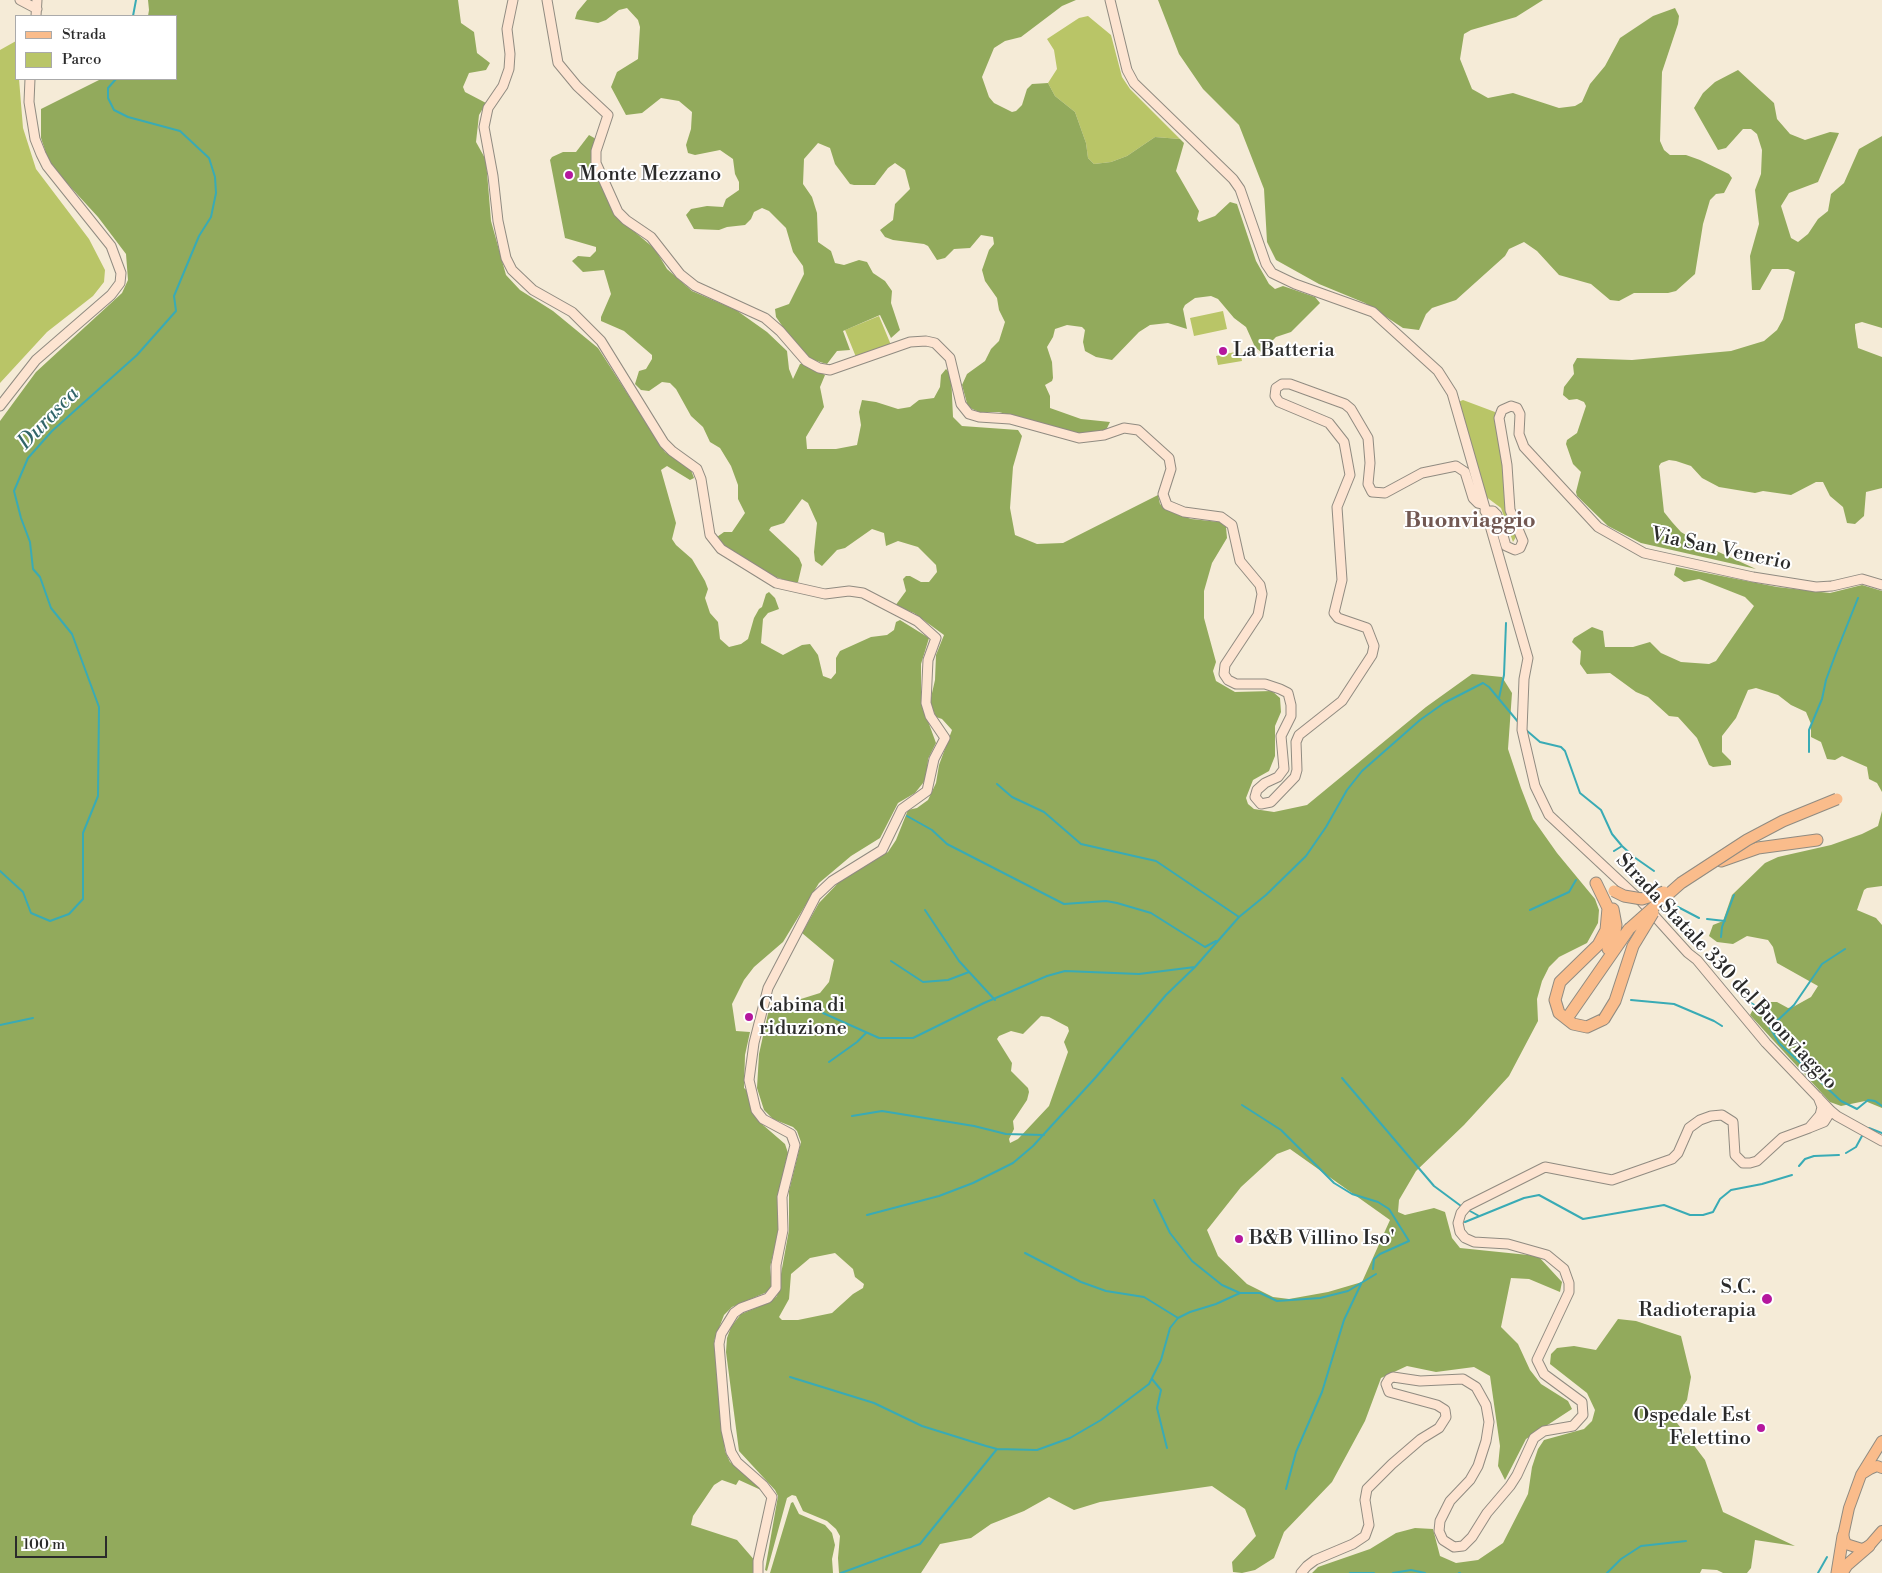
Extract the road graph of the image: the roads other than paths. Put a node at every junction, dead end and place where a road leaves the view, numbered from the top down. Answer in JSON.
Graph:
{"nodes":[{"id":1,"x":20,"y":0,"type":"edge"},
{"id":2,"x":513,"y":0,"type":"edge"},
{"id":3,"x":546,"y":0,"type":"edge"},
{"id":4,"x":1110,"y":0,"type":"edge"},
{"id":5,"x":37,"y":8,"type":"edge"},
{"id":6,"x":30,"y":80,"type":"edge"},
{"id":7,"x":0,"y":406,"type":"edge"},
{"id":8,"x":1484,"y":507,"type":"junction"},
{"id":9,"x":1882,"y":585,"type":"edge"},
{"id":10,"x":1837,"y":799,"type":"dead end"},
{"id":11,"x":1813,"y":840,"type":"dead end"},
{"id":12,"x":1705,"y":867,"type":"junction"},
{"id":13,"x":1596,"y":883,"type":"junction"},
{"id":14,"x":1681,"y":883,"type":"junction"},
{"id":15,"x":1598,"y":972,"type":"junction"},
{"id":16,"x":1570,"y":1014,"type":"dead end"},
{"id":17,"x":1818,"y":1097,"type":"junction"},
{"id":18,"x":1830,"y":1110,"type":"junction"},
{"id":19,"x":1822,"y":1119,"type":"junction"},
{"id":20,"x":1842,"y":1119,"type":"junction"},
{"id":21,"x":1882,"y":1141,"type":"edge"},
{"id":22,"x":1882,"y":1441,"type":"edge"},
{"id":23,"x":1882,"y":1468,"type":"edge"},
{"id":24,"x":1861,"y":1475,"type":"junction"},
{"id":25,"x":1882,"y":1531,"type":"edge"},
{"id":26,"x":1843,"y":1536,"type":"junction"},
{"id":27,"x":1869,"y":1546,"type":"junction"},
{"id":28,"x":758,"y":1573,"type":"edge"},
{"id":29,"x":1301,"y":1573,"type":"edge"},
{"id":30,"x":1837,"y":1573,"type":"edge"},
{"id":31,"x":1842,"y":1573,"type":"edge"}],
"edges":[{"from":1,"to":5,"type":"street"},
{"from":2,"to":28,"type":"street"},
{"from":3,"to":8,"type":"street"},
{"from":4,"to":8,"type":"street","name":"Strada Statale 330 del Buonviaggio"},
{"from":6,"to":7,"type":"street"},
{"from":8,"to":9,"type":"street","name":"Via San Venerio"},
{"from":8,"to":17,"type":"street","name":"Strada Statale 330 del Buonviaggio","bridge":true},
{"from":10,"to":12,"type":"highway","bridge":true},
{"from":11,"to":12,"type":"highway","bridge":true},
{"from":12,"to":14,"type":"highway","bridge":true},
{"from":13,"to":14,"type":"highway","bridge":true},
{"from":13,"to":14,"type":"highway","bridge":true},
{"from":13,"to":15,"type":"highway"},
{"from":14,"to":15,"type":"highway","bridge":true},
{"from":15,"to":16,"type":"highway"},
{"from":17,"to":18,"type":"street","name":"Strada Statale 330 del Buonviaggio"},
{"from":17,"to":19,"type":"street"},
{"from":18,"to":19,"type":"street"},
{"from":18,"to":20,"type":"street","name":"Strada Statale 330 del Buonviaggio"},
{"from":19,"to":20,"type":"street"},
{"from":19,"to":29,"type":"street"},
{"from":20,"to":21,"type":"street","name":"Strada Statale 330 del Buonviaggio"},
{"from":22,"to":24,"type":"main road"},
{"from":23,"to":24,"type":"main road"},
{"from":24,"to":26,"type":"main road"},
{"from":25,"to":27,"type":"main road"},
{"from":26,"to":27,"type":"main road"},
{"from":26,"to":30,"type":"highway"},
{"from":27,"to":31,"type":"highway"}]}
